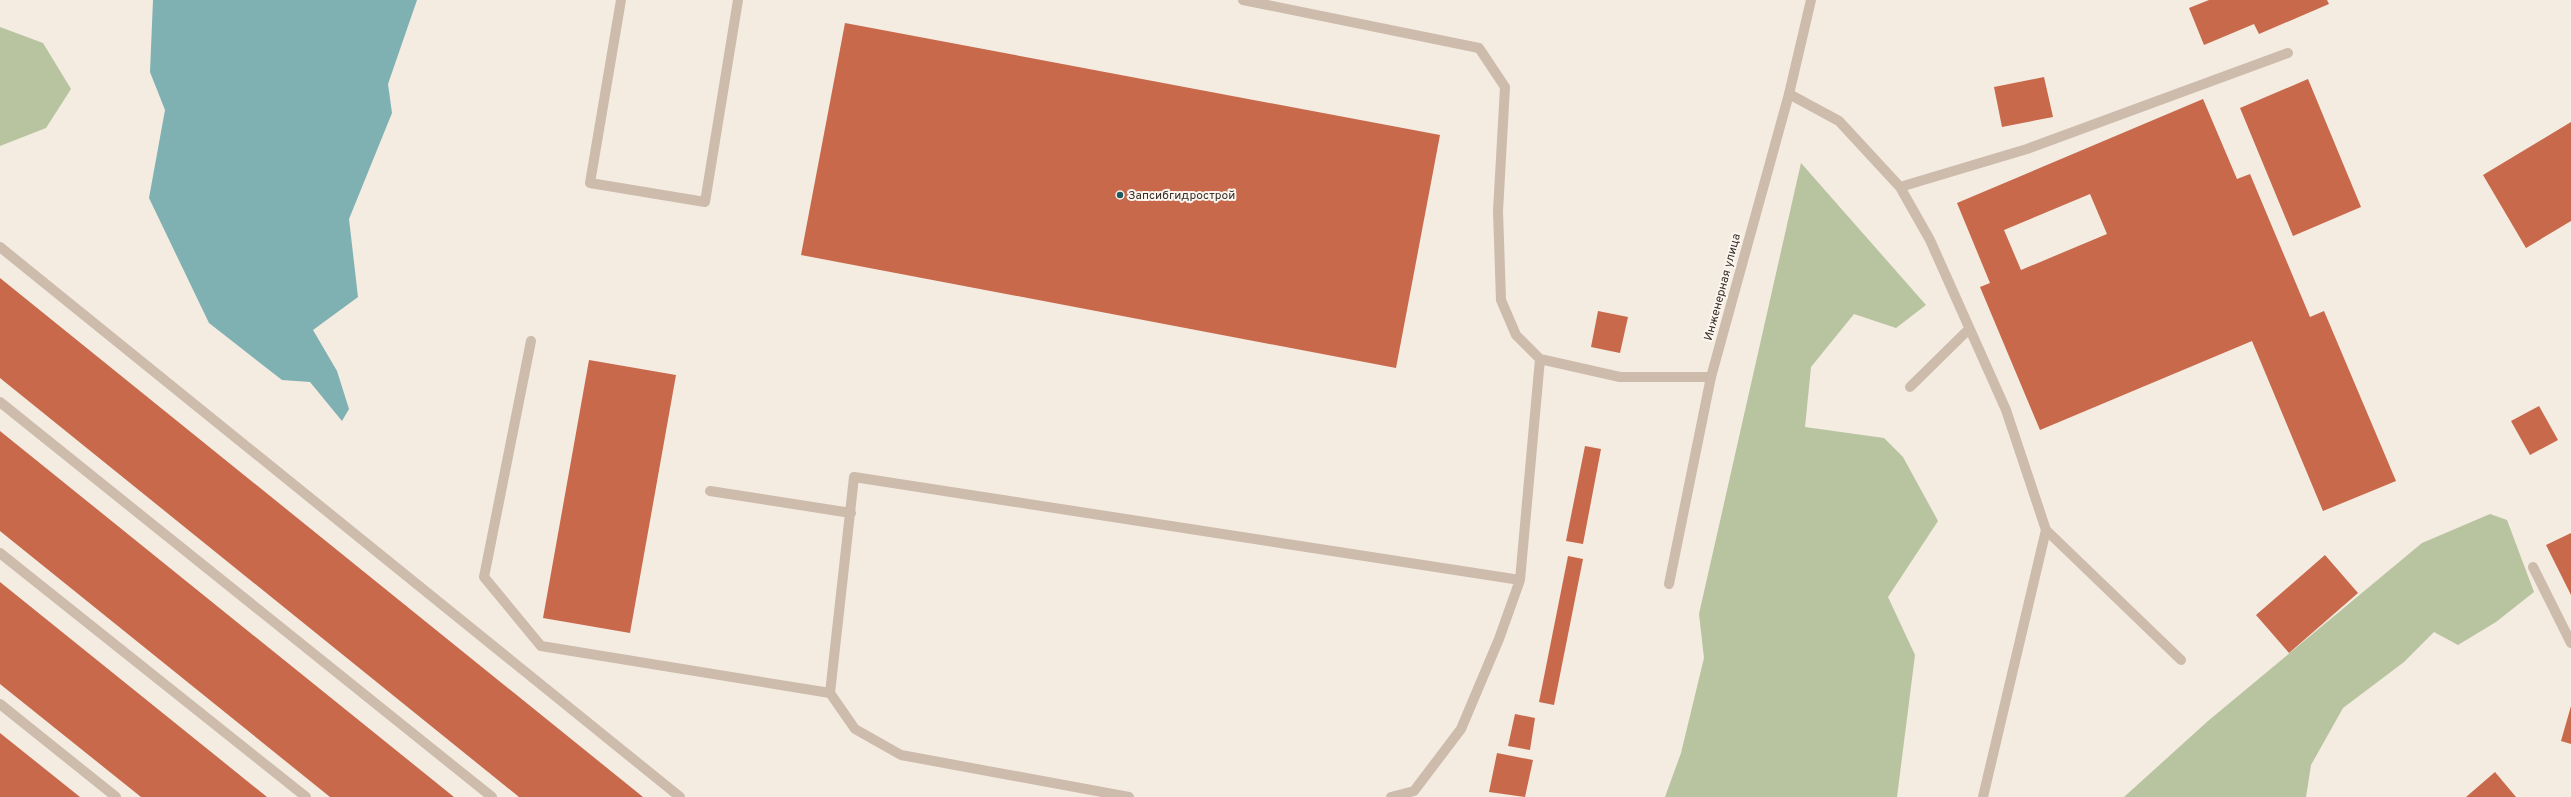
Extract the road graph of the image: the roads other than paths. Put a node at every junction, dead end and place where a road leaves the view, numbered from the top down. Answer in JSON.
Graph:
{"nodes":[{"id":1,"x":620,"y":0,"type":"edge"},
{"id":2,"x":738,"y":0,"type":"edge"},
{"id":3,"x":1243,"y":0,"type":"edge"},
{"id":4,"x":1811,"y":0,"type":"edge"},
{"id":5,"x":2288,"y":53,"type":"dead end"},
{"id":6,"x":1789,"y":94,"type":"junction"},
{"id":7,"x":1900,"y":187,"type":"junction"},
{"id":8,"x":0,"y":247,"type":"edge"},
{"id":9,"x":1969,"y":329,"type":"junction"},
{"id":10,"x":531,"y":341,"type":"dead end"},
{"id":11,"x":1540,"y":359,"type":"junction"},
{"id":12,"x":1711,"y":377,"type":"junction"},
{"id":13,"x":1910,"y":387,"type":"dead end"},
{"id":14,"x":0,"y":402,"type":"edge"},
{"id":15,"x":710,"y":492,"type":"dead end"},
{"id":16,"x":851,"y":513,"type":"junction"},
{"id":17,"x":2046,"y":530,"type":"junction"},
{"id":18,"x":0,"y":553,"type":"edge"},
{"id":19,"x":2533,"y":567,"type":"dead end"},
{"id":20,"x":1520,"y":580,"type":"junction"},
{"id":21,"x":1669,"y":584,"type":"dead end"},
{"id":22,"x":2571,"y":643,"type":"edge"},
{"id":23,"x":2181,"y":660,"type":"dead end"},
{"id":24,"x":830,"y":692,"type":"junction"},
{"id":25,"x":0,"y":704,"type":"edge"},
{"id":26,"x":116,"y":797,"type":"edge"},
{"id":27,"x":306,"y":797,"type":"edge"},
{"id":28,"x":492,"y":797,"type":"edge"},
{"id":29,"x":680,"y":797,"type":"edge"},
{"id":30,"x":1129,"y":797,"type":"edge"},
{"id":31,"x":1391,"y":797,"type":"edge"},
{"id":32,"x":1984,"y":797,"type":"edge"}],
"edges":[{"from":1,"to":2,"type":"street"},
{"from":3,"to":11,"type":"street"},
{"from":4,"to":6,"type":"street","name":"Инженерная улица"},
{"from":5,"to":7,"type":"street"},
{"from":6,"to":7,"type":"street"},
{"from":6,"to":12,"type":"street","name":"Инженерная улица"},
{"from":7,"to":9,"type":"street"},
{"from":8,"to":29,"type":"street"},
{"from":9,"to":13,"type":"street"},
{"from":9,"to":17,"type":"street"},
{"from":10,"to":24,"type":"street"},
{"from":11,"to":12,"type":"street"},
{"from":11,"to":20,"type":"street"},
{"from":12,"to":21,"type":"street","name":"Инженерная улица"},
{"from":14,"to":28,"type":"street"},
{"from":15,"to":16,"type":"street"},
{"from":16,"to":20,"type":"street"},
{"from":16,"to":24,"type":"street"},
{"from":17,"to":23,"type":"street"},
{"from":17,"to":32,"type":"street"},
{"from":18,"to":27,"type":"street"},
{"from":19,"to":22,"type":"street"},
{"from":20,"to":31,"type":"street"},
{"from":24,"to":30,"type":"street"},
{"from":25,"to":26,"type":"street"}]}
